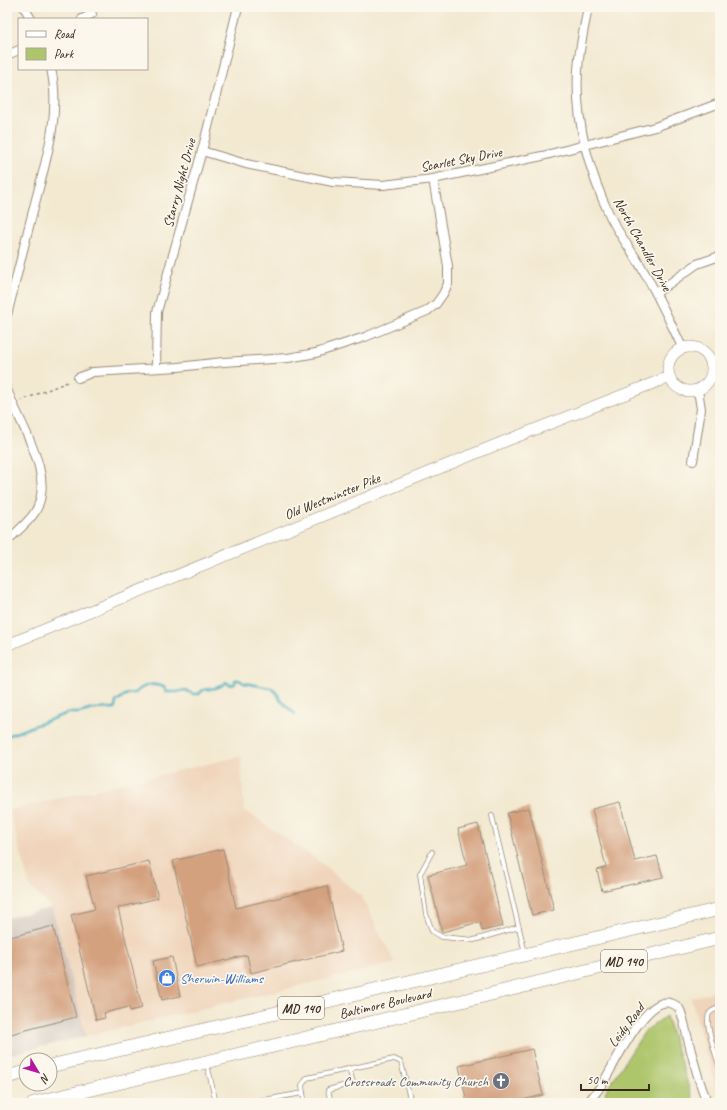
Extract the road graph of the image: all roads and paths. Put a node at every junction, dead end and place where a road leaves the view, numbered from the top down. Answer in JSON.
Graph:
{"nodes":[{"id":1,"x":24,"y":7,"type":"edge"},
{"id":2,"x":238,"y":7,"type":"edge"},
{"id":3,"x":588,"y":7,"type":"edge"},
{"id":4,"x":92,"y":14,"type":"dead end"},
{"id":5,"x":30,"y":18,"type":"edge"},
{"id":6,"x":84,"y":18,"type":"edge"},
{"id":7,"x":18,"y":50,"type":"edge"},
{"id":8,"x":7,"y":55,"type":"edge"},
{"id":9,"x":51,"y":70,"type":"edge"},
{"id":10,"x":720,"y":103,"type":"edge"},
{"id":11,"x":585,"y":145,"type":"junction"},
{"id":12,"x":202,"y":151,"type":"junction"},
{"id":13,"x":433,"y":179,"type":"junction"},
{"id":14,"x":720,"y":256,"type":"edge"},
{"id":15,"x":656,"y":293,"type":"junction"},
{"id":16,"x":7,"y":315,"type":"edge"},
{"id":17,"x":683,"y":349,"type":"junction"},
{"id":18,"x":715,"y":358,"type":"edge"},
{"id":19,"x":156,"y":368,"type":"junction"},
{"id":20,"x":670,"y":377,"type":"junction"},
{"id":21,"x":78,"y":378,"type":"joint"},
{"id":22,"x":7,"y":389,"type":"edge"},
{"id":23,"x":698,"y":390,"type":"junction"},
{"id":24,"x":10,"y":406,"type":"edge"},
{"id":25,"x":693,"y":461,"type":"dead end"},
{"id":26,"x":7,"y":541,"type":"edge"},
{"id":27,"x":7,"y":645,"type":"edge"},
{"id":28,"x":492,"y":816,"type":"dead end"},
{"id":29,"x":432,"y":852,"type":"dead end"},
{"id":30,"x":720,"y":909,"type":"edge"},
{"id":31,"x":519,"y":928,"type":"junction"},
{"id":32,"x":720,"y":938,"type":"edge"},
{"id":33,"x":526,"y":955,"type":"junction"},
{"id":34,"x":720,"y":1008,"type":"edge"},
{"id":35,"x":207,"y":1062,"type":"junction"},
{"id":36,"x":58,"y":1064,"type":"edge"},
{"id":37,"x":349,"y":1068,"type":"junction"},
{"id":38,"x":720,"y":1070,"type":"edge"},
{"id":39,"x":18,"y":1074,"type":"edge"},
{"id":40,"x":7,"y":1077,"type":"edge"},
{"id":41,"x":303,"y":1093,"type":"junction"},
{"id":42,"x":590,"y":1102,"type":"edge"},
{"id":43,"x":34,"y":1103,"type":"edge"},
{"id":44,"x":216,"y":1103,"type":"edge"},
{"id":45,"x":247,"y":1103,"type":"edge"},
{"id":46,"x":305,"y":1103,"type":"edge"},
{"id":47,"x":331,"y":1103,"type":"edge"},
{"id":48,"x":411,"y":1103,"type":"edge"},
{"id":49,"x":708,"y":1103,"type":"edge"}],
"edges":[{"from":1,"to":5,"type":"street"},
{"from":2,"to":12,"type":"street","name":"Starry Night Drive"},
{"from":3,"to":11,"type":"street","name":"North Chandler Drive"},
{"from":4,"to":6,"type":"street"},
{"from":7,"to":8,"type":"street"},
{"from":9,"to":16,"type":"street"},
{"from":10,"to":11,"type":"street","name":"Scarlet Sky Drive"},
{"from":11,"to":13,"type":"street","name":"Scarlet Sky Drive"},
{"from":11,"to":15,"type":"street","name":"North Chandler Drive"},
{"from":12,"to":13,"type":"street","name":"Scarlet Sky Drive"},
{"from":12,"to":19,"type":"street","name":"Starry Night Drive"},
{"from":13,"to":19,"type":"street"},
{"from":14,"to":15,"type":"street"},
{"from":15,"to":17,"type":"street","name":"North Chandler Drive"},
{"from":17,"to":18,"type":"main road"},
{"from":17,"to":20,"type":"main road"},
{"from":18,"to":23,"type":"main road"},
{"from":19,"to":21,"type":"street"},
{"from":20,"to":23,"type":"main road"},
{"from":20,"to":27,"type":"main road","name":"Old Westminster Pike"},
{"from":21,"to":24,"type":"path"},
{"from":22,"to":24,"type":"street"},
{"from":23,"to":25,"type":"street"},
{"from":24,"to":26,"type":"street"},
{"from":28,"to":31,"type":"lane"},
{"from":29,"to":31,"type":"lane"},
{"from":30,"to":33,"type":"highway","name":"Baltimore Boulevard","number":"MD 140"},
{"from":31,"to":33,"type":"lane"},
{"from":32,"to":35,"type":"highway","name":"Baltimore Boulevard","number":"MD 140"},
{"from":33,"to":36,"type":"highway","name":"Baltimore Boulevard","number":"MD 140"},
{"from":34,"to":38,"type":"lane"},
{"from":35,"to":43,"type":"highway","name":"Baltimore Boulevard","number":"MD 140"},
{"from":35,"to":44,"type":"lane"},
{"from":37,"to":41,"type":"lane"},
{"from":37,"to":47,"type":"lane"},
{"from":37,"to":48,"type":"lane"},
{"from":39,"to":40,"type":"highway"},
{"from":41,"to":45,"type":"lane"},
{"from":41,"to":46,"type":"lane"},
{"from":42,"to":49,"type":"street","name":"Leidy Road"}]}
